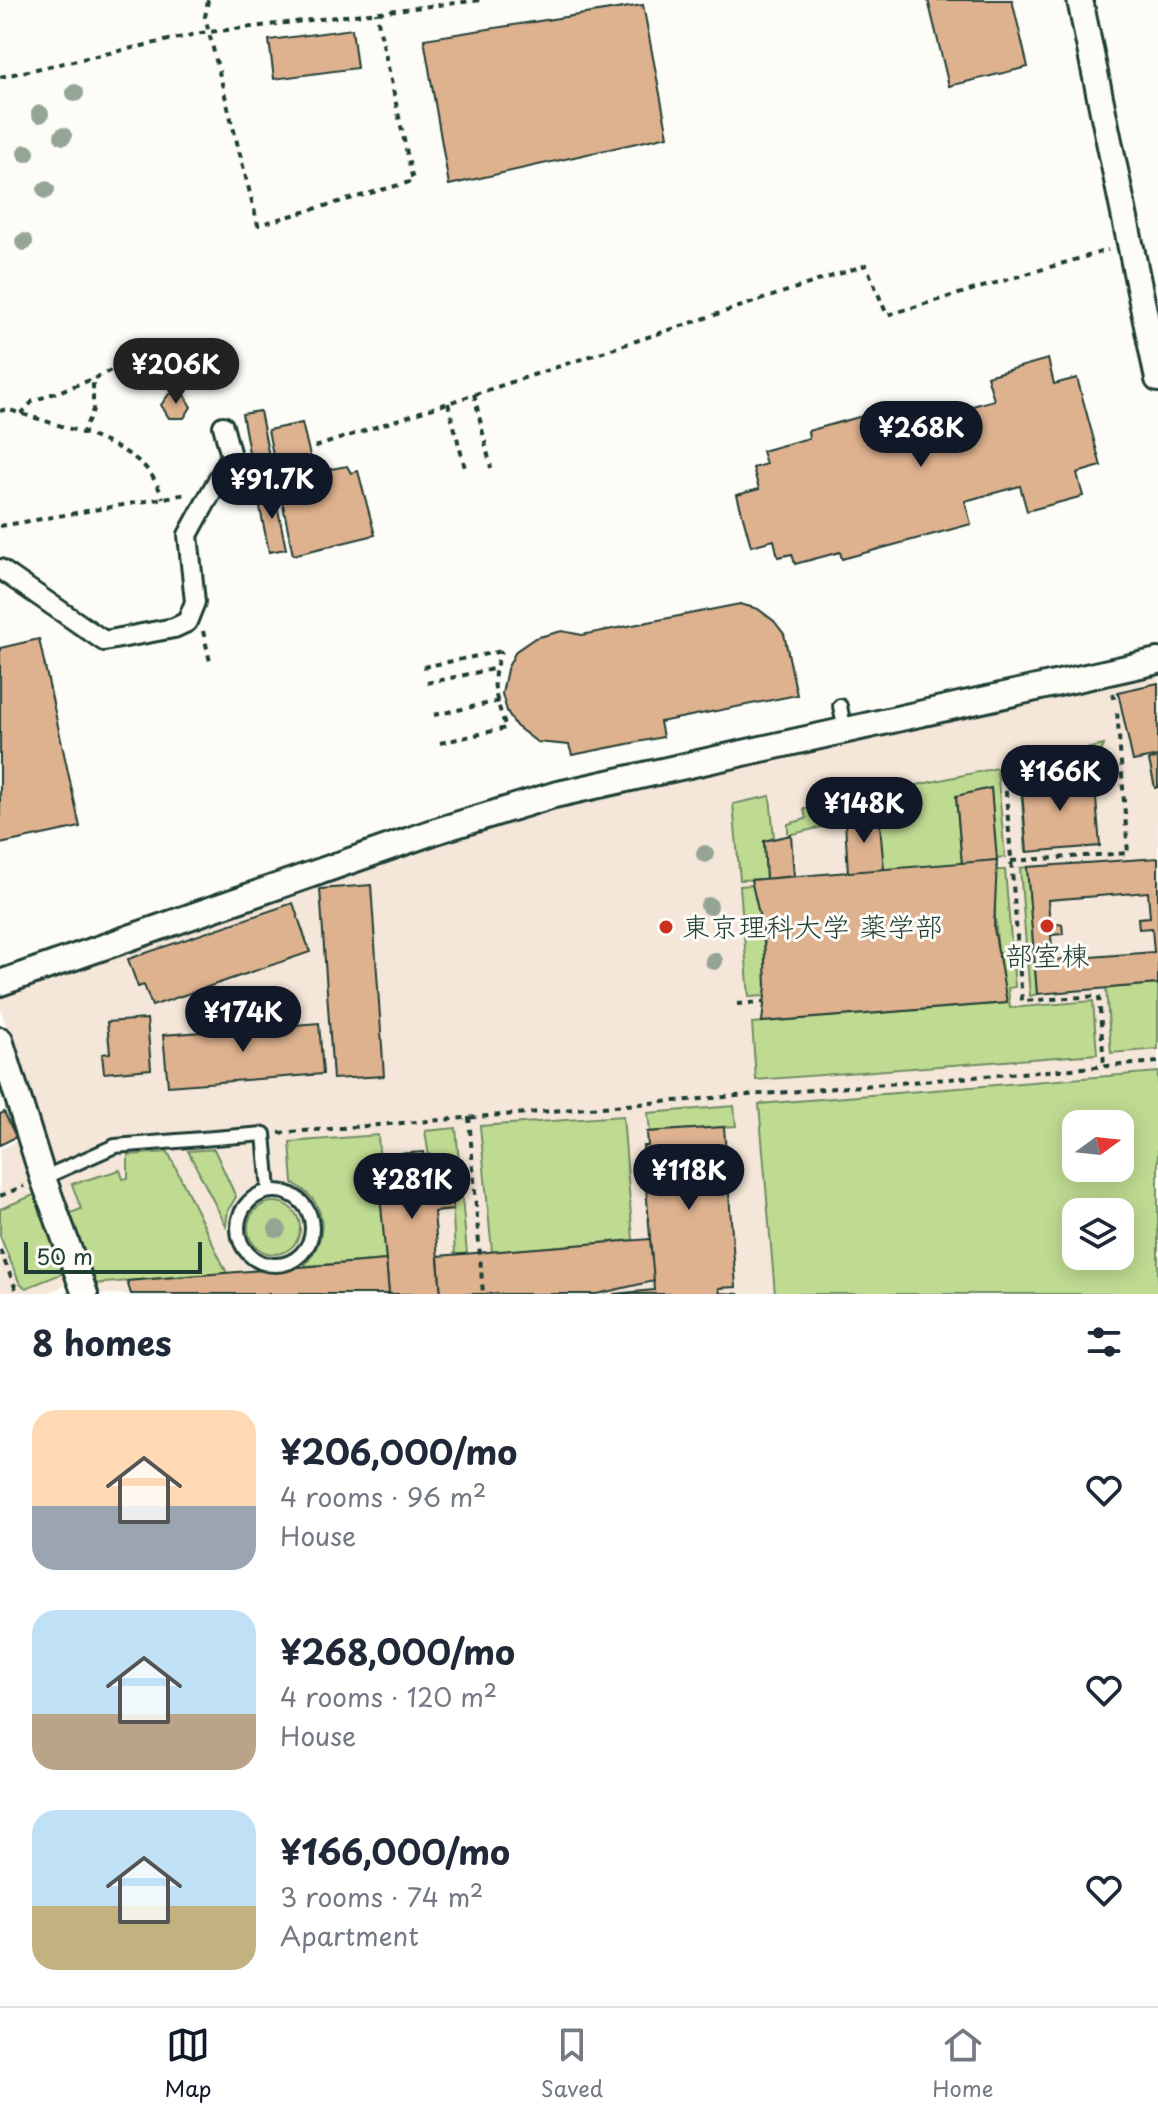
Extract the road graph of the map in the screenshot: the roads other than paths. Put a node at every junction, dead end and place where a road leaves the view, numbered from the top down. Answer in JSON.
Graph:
{"nodes":[{"id":1,"x":1080,"y":0,"type":"edge"},
{"id":2,"x":1158,"y":379,"type":"edge"},
{"id":3,"x":223,"y":426,"type":"dead end"},
{"id":4,"x":0,"y":569,"type":"edge"},
{"id":5,"x":1158,"y":661,"type":"edge"},
{"id":6,"x":840,"y":706,"type":"dead end"},
{"id":7,"x":845,"y":731,"type":"junction"},
{"id":8,"x":0,"y":983,"type":"edge"},
{"id":9,"x":0,"y":1040,"type":"edge"},
{"id":10,"x":8,"y":1098,"type":"edge"},
{"id":11,"x":43,"y":1178,"type":"junction"},
{"id":12,"x":269,"y":1190,"type":"junction"},
{"id":13,"x":85,"y":1294,"type":"edge"}],
"edges":[{"from":1,"to":2,"type":"street"},
{"from":3,"to":4,"type":"street"},
{"from":5,"to":7,"type":"street"},
{"from":6,"to":7,"type":"lane"},
{"from":7,"to":8,"type":"street"},
{"from":9,"to":10,"type":"street"},
{"from":10,"to":11,"type":"street"},
{"from":11,"to":12,"type":"lane"},
{"from":11,"to":13,"type":"street"},
{"from":12,"to":12,"type":"lane"}]}
